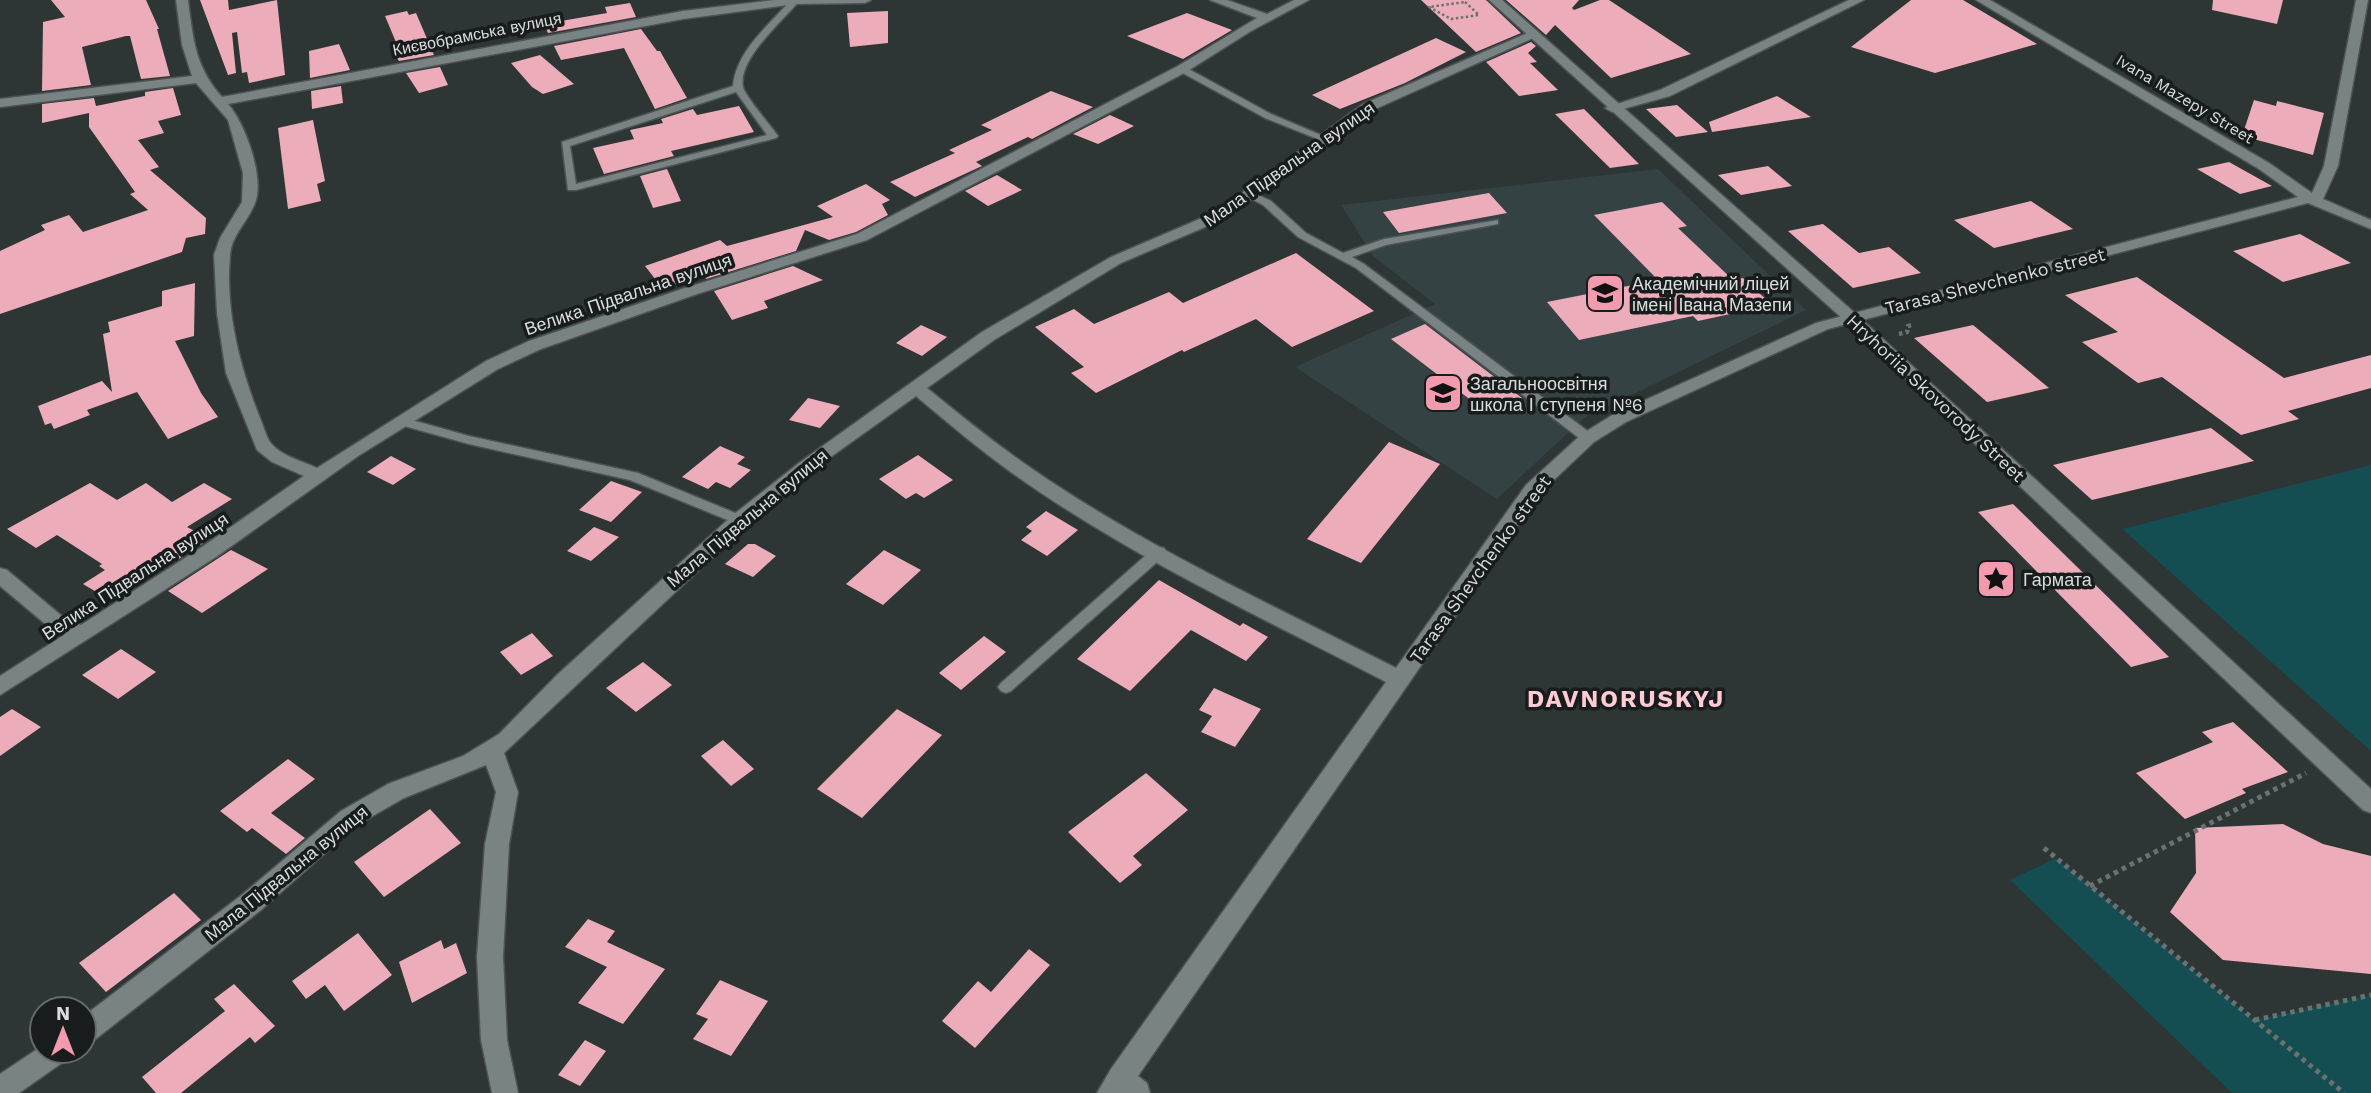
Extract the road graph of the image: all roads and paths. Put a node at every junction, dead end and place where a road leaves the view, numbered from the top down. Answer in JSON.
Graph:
{"nodes":[{"id":1,"x":183,"y":0,"type":"edge"},
{"id":2,"x":865,"y":0,"type":"edge"},
{"id":3,"x":1216,"y":0,"type":"edge"},
{"id":4,"x":1303,"y":0,"type":"edge"},
{"id":5,"x":1494,"y":0,"type":"edge"},
{"id":6,"x":1858,"y":0,"type":"edge"},
{"id":7,"x":1982,"y":0,"type":"edge"},
{"id":8,"x":2362,"y":0,"type":"edge"},
{"id":9,"x":795,"y":1,"type":"edge"},
{"id":10,"x":1429,"y":7,"type":"joint"},
{"id":11,"x":1268,"y":18,"type":"junction"},
{"id":12,"x":1534,"y":35,"type":"junction"},
{"id":13,"x":1182,"y":69,"type":"junction"},
{"id":14,"x":199,"y":79,"type":"junction"},
{"id":15,"x":738,"y":88,"type":"junction"},
{"id":16,"x":222,"y":101,"type":"junction"},
{"id":17,"x":0,"y":103,"type":"edge"},
{"id":18,"x":1612,"y":108,"type":"junction"},
{"id":19,"x":1323,"y":138,"type":"junction"},
{"id":20,"x":1250,"y":194,"type":"junction"},
{"id":21,"x":2311,"y":199,"type":"junction"},
{"id":22,"x":1494,"y":222,"type":"dead end"},
{"id":23,"x":2371,"y":225,"type":"edge"},
{"id":24,"x":1344,"y":256,"type":"junction"},
{"id":25,"x":1850,"y":317,"type":"junction"},
{"id":26,"x":916,"y":387,"type":"junction"},
{"id":27,"x":401,"y":421,"type":"junction"},
{"id":28,"x":1588,"y":438,"type":"junction"},
{"id":29,"x":318,"y":475,"type":"junction"},
{"id":30,"x":740,"y":520,"type":"junction"},
{"id":31,"x":1159,"y":552,"type":"junction"},
{"id":32,"x":0,"y":576,"type":"edge"},
{"id":33,"x":81,"y":634,"type":"junction"},
{"id":34,"x":1399,"y":679,"type":"junction"},
{"id":35,"x":0,"y":687,"type":"edge"},
{"id":36,"x":1006,"y":687,"type":"dead end"},
{"id":37,"x":492,"y":751,"type":"junction"},
{"id":38,"x":2306,"y":773,"type":"dead end"},
{"id":39,"x":2371,"y":803,"type":"edge"},
{"id":40,"x":2044,"y":849,"type":"dead end"},
{"id":41,"x":2090,"y":886,"type":"junction"},
{"id":42,"x":2371,"y":995,"type":"edge"},
{"id":43,"x":2254,"y":1020,"type":"junction"},
{"id":44,"x":98,"y":1021,"type":"edge"},
{"id":45,"x":37,"y":1065,"type":"edge"},
{"id":46,"x":1122,"y":1088,"type":"edge"},
{"id":47,"x":0,"y":1090,"type":"edge"},
{"id":48,"x":505,"y":1093,"type":"edge"},
{"id":49,"x":2344,"y":1093,"type":"edge"}],
"edges":[{"from":1,"to":14,"type":"street"},
{"from":2,"to":9,"type":"street","name":"Києвобрамська вулиця"},
{"from":3,"to":11,"type":"street"},
{"from":4,"to":11,"type":"street","name":"Велика Підвальна вулиця"},
{"from":5,"to":12,"type":"street","name":"Hryhoriia Skovorody Street"},
{"from":6,"to":18,"type":"street"},
{"from":7,"to":21,"type":"street","name":"Ivana Mazepy Street"},
{"from":8,"to":21,"type":"street"},
{"from":9,"to":15,"type":"lane"},
{"from":9,"to":16,"type":"street","name":"Києвобрамська вулиця"},
{"from":10,"to":10,"type":"path"},
{"from":11,"to":13,"type":"street","name":"Велика Підвальна вулиця"},
{"from":12,"to":18,"type":"street","name":"Hryhoriia Skovorody Street"},
{"from":12,"to":19,"type":"street","name":"Мала Підвальна вулиця"},
{"from":13,"to":19,"type":"lane"},
{"from":13,"to":27,"type":"street","name":"Велика Підвальна вулиця"},
{"from":14,"to":16,"type":"street"},
{"from":14,"to":17,"type":"street"},
{"from":15,"to":15,"type":"lane"},
{"from":16,"to":29,"type":"street"},
{"from":18,"to":25,"type":"street","name":"Hryhoriia Skovorody Street"},
{"from":19,"to":20,"type":"street","name":"Мала Підвальна вулиця"},
{"from":20,"to":24,"type":"lane"},
{"from":20,"to":26,"type":"street","name":"Мала Підвальна вулиця"},
{"from":21,"to":23,"type":"street","name":"Ivana Mazepy Street"},
{"from":21,"to":25,"type":"street","name":"Tarasa Shevchenko street"},
{"from":22,"to":24,"type":"lane"},
{"from":24,"to":28,"type":"lane"},
{"from":25,"to":28,"type":"street","name":"Tarasa Shevchenko street"},
{"from":25,"to":39,"type":"street","name":"Hryhoriia Skovorody Street"},
{"from":26,"to":30,"type":"street","name":"Мала Підвальна вулиця"},
{"from":26,"to":31,"type":"street"},
{"from":27,"to":29,"type":"street","name":"Велика Підвальна вулиця"},
{"from":27,"to":30,"type":"lane"},
{"from":28,"to":34,"type":"street","name":"Tarasa Shevchenko street"},
{"from":29,"to":33,"type":"street","name":"Велика Підвальна вулиця"},
{"from":30,"to":37,"type":"street","name":"Мала Підвальна вулиця"},
{"from":31,"to":34,"type":"street"},
{"from":31,"to":36,"type":"lane"},
{"from":32,"to":33,"type":"street"},
{"from":33,"to":35,"type":"street","name":"Велика Підвальна вулиця"},
{"from":34,"to":46,"type":"street","name":"Tarasa Shevchenko street"},
{"from":37,"to":44,"type":"street","name":"Мала Підвальна вулиця"},
{"from":37,"to":48,"type":"street"},
{"from":38,"to":41,"type":"path"},
{"from":40,"to":41,"type":"path"},
{"from":41,"to":43,"type":"path"},
{"from":42,"to":43,"type":"path"},
{"from":43,"to":49,"type":"path"},
{"from":45,"to":47,"type":"street"}]}
